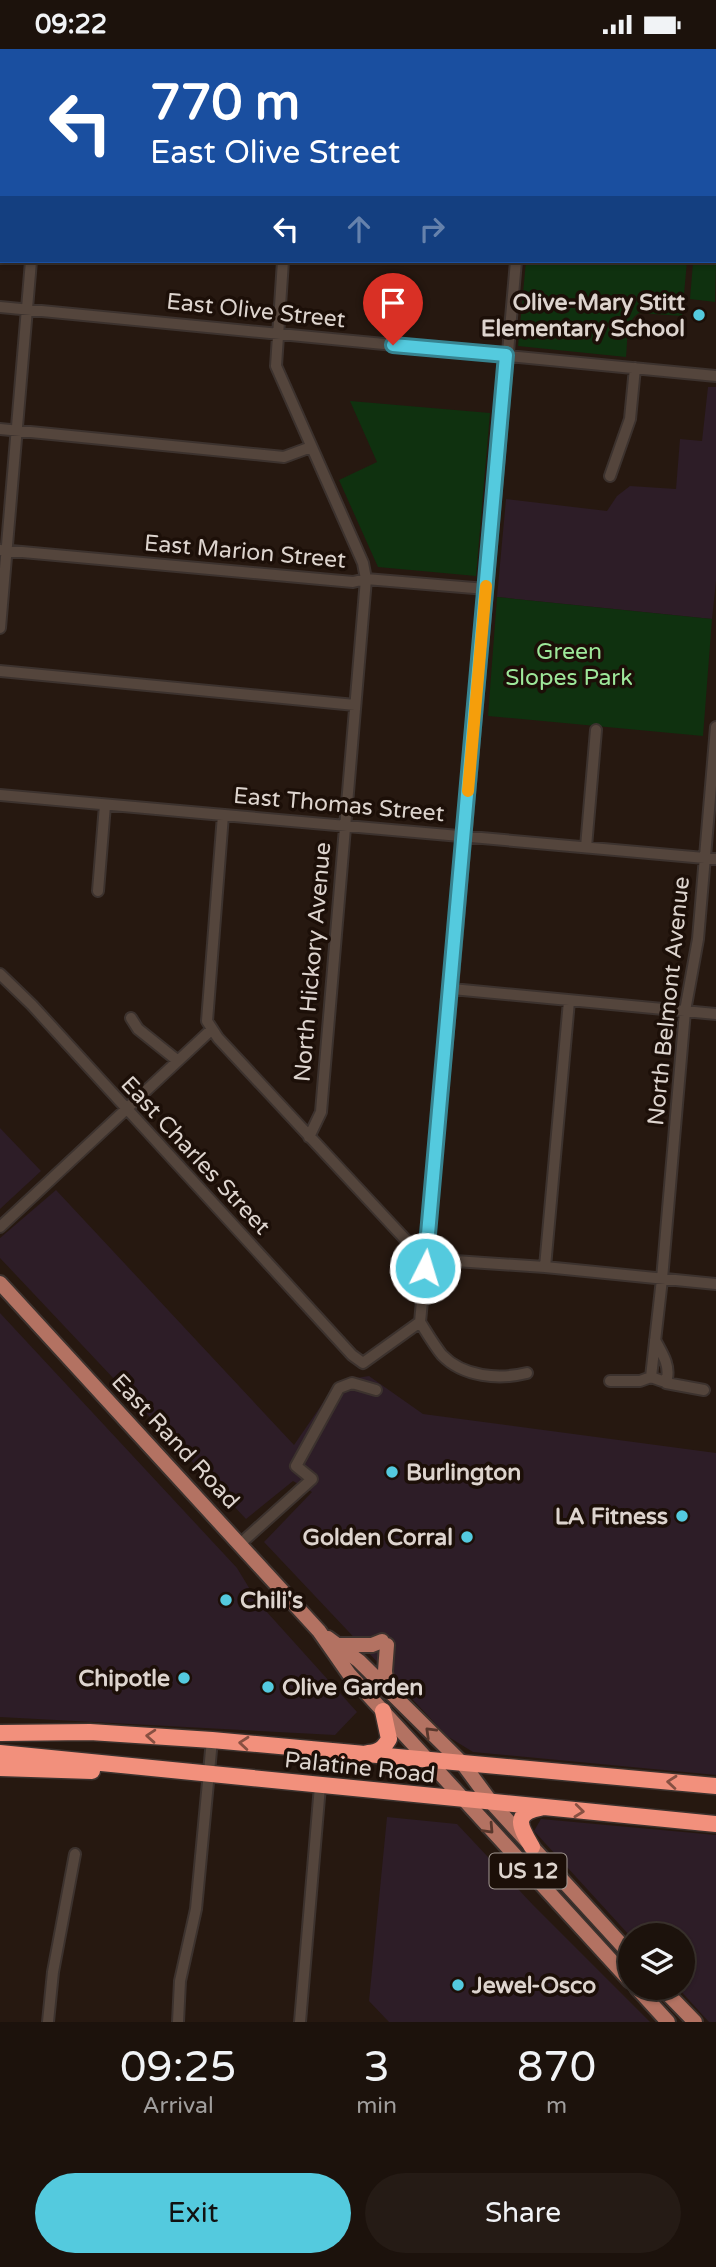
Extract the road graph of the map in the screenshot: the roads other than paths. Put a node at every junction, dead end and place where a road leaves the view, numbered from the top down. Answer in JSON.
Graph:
{"nodes":[{"id":1,"x":31,"y":263,"type":"edge"},
{"id":2,"x":284,"y":263,"type":"edge"},
{"id":3,"x":516,"y":263,"type":"edge"},
{"id":4,"x":0,"y":307,"type":"edge"},
{"id":5,"x":27,"y":309,"type":"junction"},
{"id":6,"x":277,"y":333,"type":"junction"},
{"id":7,"x":506,"y":355,"type":"junction"},
{"id":8,"x":635,"y":368,"type":"junction"},
{"id":9,"x":716,"y":376,"type":"edge"},
{"id":10,"x":0,"y":429,"type":"edge"},
{"id":11,"x":17,"y":431,"type":"junction"},
{"id":12,"x":311,"y":447,"type":"junction"},
{"id":13,"x":610,"y":477,"type":"dead end"},
{"id":14,"x":4,"y":551,"type":"edge"},
{"id":15,"x":366,"y":579,"type":"junction"},
{"id":16,"x":486,"y":589,"type":"junction"},
{"id":17,"x":0,"y":628,"type":"edge"},
{"id":18,"x":0,"y":671,"type":"edge"},
{"id":19,"x":355,"y":705,"type":"junction"},
{"id":20,"x":716,"y":727,"type":"edge"},
{"id":21,"x":596,"y":730,"type":"dead end"},
{"id":22,"x":0,"y":795,"type":"edge"},
{"id":23,"x":105,"y":804,"type":"junction"},
{"id":24,"x":223,"y":815,"type":"junction"},
{"id":25,"x":344,"y":826,"type":"junction"},
{"id":26,"x":464,"y":836,"type":"junction"},
{"id":27,"x":586,"y":847,"type":"junction"},
{"id":28,"x":710,"y":858,"type":"edge"},
{"id":29,"x":97,"y":891,"type":"dead end"},
{"id":30,"x":0,"y":974,"type":"edge"},
{"id":31,"x":452,"y":989,"type":"junction"},
{"id":32,"x":569,"y":1001,"type":"junction"},
{"id":33,"x":685,"y":1011,"type":"junction"},
{"id":34,"x":716,"y":1014,"type":"edge"},
{"id":35,"x":131,"y":1017,"type":"dead end"},
{"id":36,"x":211,"y":1030,"type":"junction"},
{"id":37,"x":178,"y":1061,"type":"junction"},
{"id":38,"x":125,"y":1109,"type":"junction"},
{"id":39,"x":309,"y":1137,"type":"junction"},
{"id":40,"x":0,"y":1227,"type":"edge"},
{"id":41,"x":426,"y":1259,"type":"junction"},
{"id":42,"x":545,"y":1267,"type":"junction"},
{"id":43,"x":662,"y":1279,"type":"junction"},
{"id":44,"x":0,"y":1283,"type":"edge"},
{"id":45,"x":716,"y":1284,"type":"edge"},
{"id":46,"x":420,"y":1322,"type":"junction"},
{"id":47,"x":655,"y":1340,"type":"junction"},
{"id":48,"x":527,"y":1373,"type":"dead end"},
{"id":49,"x":651,"y":1377,"type":"junction"},
{"id":50,"x":664,"y":1380,"type":"junction"},
{"id":51,"x":610,"y":1381,"type":"dead end"},
{"id":52,"x":376,"y":1390,"type":"dead end"},
{"id":53,"x":704,"y":1390,"type":"dead end"},
{"id":54,"x":240,"y":1544,"type":"junction"},
{"id":55,"x":319,"y":1631,"type":"junction"},
{"id":56,"x":337,"y":1644,"type":"junction"},
{"id":57,"x":387,"y":1691,"type":"junction"},
{"id":58,"x":383,"y":1711,"type":"junction"},
{"id":59,"x":0,"y":1725,"type":"edge"},
{"id":60,"x":90,"y":1731,"type":"junction"},
{"id":61,"x":0,"y":1733,"type":"edge"},
{"id":62,"x":212,"y":1740,"type":"junction"},
{"id":63,"x":0,"y":1753,"type":"edge"},
{"id":64,"x":362,"y":1754,"type":"junction"},
{"id":65,"x":427,"y":1760,"type":"junction"},
{"id":66,"x":463,"y":1764,"type":"junction"},
{"id":67,"x":129,"y":1767,"type":"junction"},
{"id":68,"x":0,"y":1768,"type":"edge"},
{"id":69,"x":211,"y":1774,"type":"junction"},
{"id":70,"x":320,"y":1786,"type":"junction"},
{"id":71,"x":716,"y":1786,"type":"edge"},
{"id":72,"x":462,"y":1800,"type":"junction"},
{"id":73,"x":491,"y":1802,"type":"junction"},
{"id":74,"x":545,"y":1807,"type":"junction"},
{"id":75,"x":716,"y":1824,"type":"edge"},
{"id":76,"x":532,"y":1847,"type":"junction"},
{"id":77,"x":75,"y":1854,"type":"dead end"},
{"id":78,"x":618,"y":1941,"type":"edge"},
{"id":79,"x":618,"y":1967,"type":"edge"},
{"id":80,"x":648,"y":2000,"type":"edge"},
{"id":81,"x":674,"y":2000,"type":"edge"},
{"id":82,"x":48,"y":2022,"type":"edge"},
{"id":83,"x":178,"y":2022,"type":"edge"},
{"id":84,"x":300,"y":2022,"type":"edge"},
{"id":85,"x":668,"y":2022,"type":"edge"},
{"id":86,"x":695,"y":2022,"type":"edge"}],
"edges":[{"from":1,"to":5,"type":"street"},
{"from":2,"to":6,"type":"street","name":"North Hickory Avenue"},
{"from":3,"to":7,"type":"street"},
{"from":4,"to":5,"type":"street","name":"East Olive Street"},
{"from":5,"to":6,"type":"street","name":"East Olive Street"},
{"from":5,"to":11,"type":"street"},
{"from":6,"to":7,"type":"street","name":"East Olive Street"},
{"from":6,"to":12,"type":"street","name":"North Hickory Avenue"},
{"from":7,"to":8,"type":"street","name":"East Olive Street"},
{"from":7,"to":16,"type":"street"},
{"from":8,"to":9,"type":"street","name":"East Olive Street"},
{"from":8,"to":13,"type":"street"},
{"from":10,"to":11,"type":"street"},
{"from":11,"to":12,"type":"street"},
{"from":11,"to":14,"type":"street"},
{"from":12,"to":15,"type":"street","name":"North Hickory Avenue"},
{"from":14,"to":15,"type":"street","name":"East Marion Street"},
{"from":14,"to":17,"type":"street"},
{"from":15,"to":16,"type":"street","name":"East Marion Street"},
{"from":15,"to":19,"type":"street","name":"North Hickory Avenue"},
{"from":16,"to":26,"type":"street"},
{"from":18,"to":19,"type":"street"},
{"from":19,"to":25,"type":"street","name":"North Hickory Avenue"},
{"from":20,"to":28,"type":"street","name":"North Belmont Avenue"},
{"from":21,"to":27,"type":"street"},
{"from":22,"to":23,"type":"street","name":"East Thomas Street"},
{"from":23,"to":24,"type":"street","name":"East Thomas Street"},
{"from":23,"to":29,"type":"street"},
{"from":24,"to":25,"type":"street","name":"East Thomas Street"},
{"from":24,"to":36,"type":"street"},
{"from":25,"to":26,"type":"street","name":"East Thomas Street"},
{"from":25,"to":39,"type":"street","name":"North Hickory Avenue"},
{"from":26,"to":27,"type":"street","name":"East Thomas Street"},
{"from":26,"to":31,"type":"street"},
{"from":27,"to":28,"type":"street","name":"East Thomas Street"},
{"from":28,"to":33,"type":"street","name":"North Belmont Avenue"},
{"from":30,"to":38,"type":"street","name":"East Charles Street"},
{"from":31,"to":32,"type":"street"},
{"from":31,"to":41,"type":"street"},
{"from":32,"to":33,"type":"street"},
{"from":32,"to":42,"type":"street"},
{"from":33,"to":34,"type":"street"},
{"from":33,"to":43,"type":"street","name":"North Belmont Avenue"},
{"from":35,"to":37,"type":"street"},
{"from":36,"to":37,"type":"street"},
{"from":36,"to":39,"type":"street"},
{"from":37,"to":38,"type":"street"},
{"from":38,"to":40,"type":"street"},
{"from":38,"to":46,"type":"street","name":"East Charles Street"},
{"from":39,"to":41,"type":"street"},
{"from":41,"to":42,"type":"street"},
{"from":41,"to":46,"type":"street"},
{"from":42,"to":43,"type":"street"},
{"from":43,"to":45,"type":"street"},
{"from":43,"to":47,"type":"street","name":"North Belmont Avenue"},
{"from":44,"to":54,"type":"main road","name":"East Rand Road","number":"US 12"},
{"from":46,"to":48,"type":"street"},
{"from":47,"to":49,"type":"street","name":"North Belmont Avenue"},
{"from":47,"to":50,"type":"street"},
{"from":49,"to":50,"type":"street"},
{"from":49,"to":51,"type":"street"},
{"from":50,"to":53,"type":"street"},
{"from":52,"to":54,"type":"street"},
{"from":54,"to":55,"type":"main road","name":"East Rand Road","number":"US 12"},
{"from":55,"to":56,"type":"main road","name":"East Rand Road","number":"US 12"},
{"from":55,"to":58,"type":"main road","name":"East Rand Road","number":"US 12"},
{"from":56,"to":57,"type":"main road","name":"East Rand Road","number":"US 12"},
{"from":56,"to":57,"type":"main road"},
{"from":66,"to":57,"type":"main road","name":"East Rand Road","number":"US 12","one_way":true},
{"from":58,"to":64,"type":"highway"},
{"from":58,"to":65,"type":"main road","name":"East Rand Road","number":"US 12"},
{"from":59,"to":60,"type":"highway"},
{"from":60,"to":61,"type":"highway","name":"Palatine Road"},
{"from":62,"to":60,"type":"highway","name":"Palatine Road","one_way":true},
{"from":64,"to":62,"type":"highway","name":"Palatine Road","one_way":true},
{"from":62,"to":69,"type":"street"},
{"from":63,"to":67,"type":"highway","name":"Palatine Road"},
{"from":64,"to":65,"type":"highway","name":"Palatine Road"},
{"from":65,"to":66,"type":"highway","name":"Palatine Road"},
{"from":65,"to":72,"type":"main road","name":"East Rand Road","number":"US 12"},
{"from":71,"to":66,"type":"highway","name":"Palatine Road","one_way":true},
{"from":66,"to":73,"type":"main road","name":"East Rand Road","number":"US 12"},
{"from":67,"to":68,"type":"highway"},
{"from":67,"to":69,"type":"highway","name":"Palatine Road"},
{"from":69,"to":70,"type":"highway","name":"Palatine Road"},
{"from":69,"to":83,"type":"street"},
{"from":70,"to":72,"type":"highway","name":"Palatine Road"},
{"from":70,"to":84,"type":"street"},
{"from":72,"to":73,"type":"highway","name":"Palatine Road"},
{"from":72,"to":79,"type":"main road","name":"East Rand Road","number":"US 12","one_way":true},
{"from":73,"to":74,"type":"highway","name":"Palatine Road"},
{"from":73,"to":76,"type":"main road","name":"East Rand Road","number":"US 12"},
{"from":74,"to":75,"type":"highway","name":"Palatine Road","one_way":true},
{"from":74,"to":76,"type":"highway"},
{"from":76,"to":78,"type":"main road","name":"East Rand Road","number":"US 12"},
{"from":77,"to":82,"type":"street"},
{"from":80,"to":85,"type":"main road"},
{"from":81,"to":86,"type":"main road"}]}
